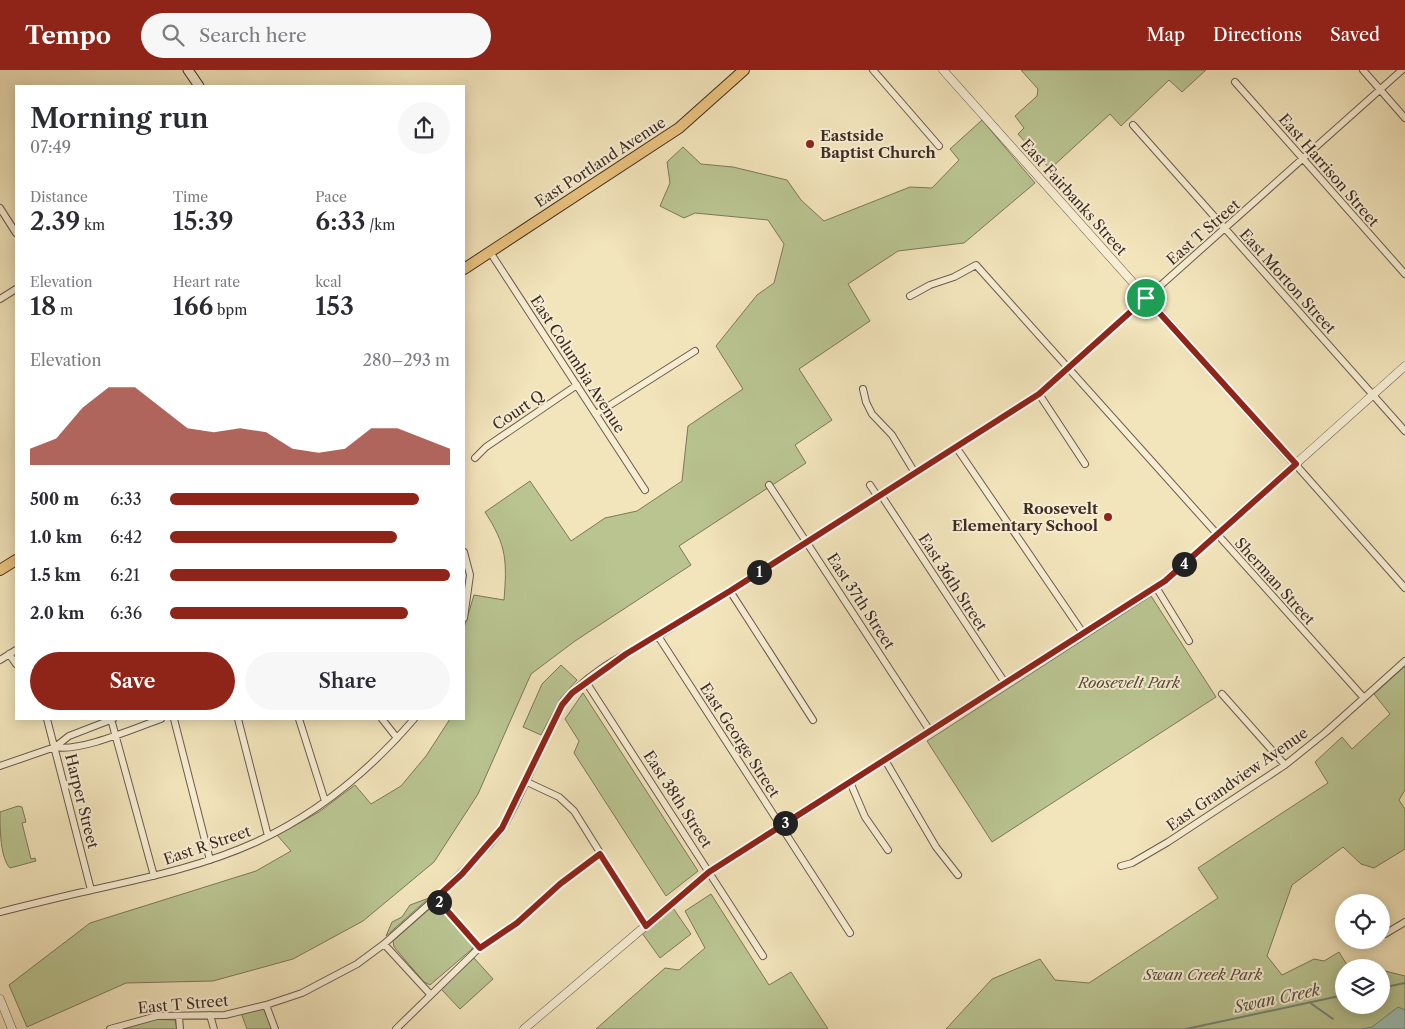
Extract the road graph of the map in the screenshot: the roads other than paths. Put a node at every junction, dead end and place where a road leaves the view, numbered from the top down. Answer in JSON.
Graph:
{"nodes":[{"id":1,"x":188,"y":70,"type":"edge"},
{"id":2,"x":744,"y":70,"type":"edge"},
{"id":3,"x":873,"y":70,"type":"edge"},
{"id":4,"x":943,"y":70,"type":"edge"},
{"id":5,"x":1363,"y":70,"type":"edge"},
{"id":6,"x":1402,"y":70,"type":"edge"},
{"id":7,"x":1235,"y":82,"type":"dead end"},
{"id":8,"x":198,"y":85,"type":"edge"},
{"id":9,"x":1380,"y":90,"type":"junction"},
{"id":10,"x":1405,"y":118,"type":"edge"},
{"id":11,"x":1134,"y":125,"type":"dead end"},
{"id":12,"x":940,"y":146,"type":"dead end"},
{"id":13,"x":1303,"y":160,"type":"junction"},
{"id":14,"x":0,"y":208,"type":"edge"},
{"id":15,"x":1226,"y":229,"type":"junction"},
{"id":16,"x":15,"y":231,"type":"edge"},
{"id":17,"x":490,"y":252,"type":"junction"},
{"id":18,"x":465,"y":268,"type":"edge"},
{"id":19,"x":1405,"y":274,"type":"edge"},
{"id":20,"x":15,"y":290,"type":"edge"},
{"id":21,"x":910,"y":296,"type":"dead end"},
{"id":22,"x":1146,"y":298,"type":"junction"},
{"id":23,"x":0,"y":299,"type":"edge"},
{"id":24,"x":695,"y":351,"type":"dead end"},
{"id":25,"x":1405,"y":366,"type":"edge"},
{"id":26,"x":1068,"y":368,"type":"junction"},
{"id":27,"x":577,"y":385,"type":"junction"},
{"id":28,"x":864,"y":389,"type":"dead end"},
{"id":29,"x":1039,"y":394,"type":"junction"},
{"id":30,"x":1373,"y":396,"type":"junction"},
{"id":31,"x":596,"y":414,"type":"junction"},
{"id":32,"x":1405,"y":431,"type":"edge"},
{"id":33,"x":956,"y":447,"type":"junction"},
{"id":34,"x":475,"y":458,"type":"dead end"},
{"id":35,"x":1085,"y":464,"type":"dead end"},
{"id":36,"x":1296,"y":464,"type":"junction"},
{"id":37,"x":915,"y":473,"type":"junction"},
{"id":38,"x":769,"y":485,"type":"dead end"},
{"id":39,"x":870,"y":485,"type":"dead end"},
{"id":40,"x":645,"y":490,"type":"dead end"},
{"id":41,"x":879,"y":496,"type":"junction"},
{"id":42,"x":1217,"y":535,"type":"junction"},
{"id":43,"x":808,"y":541,"type":"junction"},
{"id":44,"x":465,"y":556,"type":"edge"},
{"id":45,"x":15,"y":561,"type":"edge"},
{"id":46,"x":0,"y":570,"type":"edge"},
{"id":47,"x":1156,"y":587,"type":"junction"},
{"id":48,"x":1405,"y":588,"type":"edge"},
{"id":49,"x":730,"y":591,"type":"junction"},
{"id":50,"x":465,"y":611,"type":"edge"},
{"id":51,"x":1083,"y":634,"type":"junction"},
{"id":52,"x":658,"y":636,"type":"junction"},
{"id":53,"x":1189,"y":641,"type":"dead end"},
{"id":54,"x":15,"y":651,"type":"edge"},
{"id":55,"x":10,"y":654,"type":"junction"},
{"id":56,"x":0,"y":660,"type":"edge"},
{"id":57,"x":15,"y":662,"type":"edge"},
{"id":58,"x":1405,"y":662,"type":"edge"},
{"id":59,"x":586,"y":682,"type":"junction"},
{"id":60,"x":1005,"y":683,"type":"junction"},
{"id":61,"x":1222,"y":694,"type":"dead end"},
{"id":62,"x":1364,"y":698,"type":"junction"},
{"id":63,"x":47,"y":720,"type":"edge"},
{"id":64,"x":110,"y":720,"type":"edge"},
{"id":65,"x":112,"y":720,"type":"edge"},
{"id":66,"x":158,"y":720,"type":"edge"},
{"id":67,"x":174,"y":720,"type":"edge"},
{"id":68,"x":238,"y":720,"type":"edge"},
{"id":69,"x":299,"y":720,"type":"edge"},
{"id":70,"x":383,"y":720,"type":"edge"},
{"id":71,"x":413,"y":720,"type":"edge"},
{"id":72,"x":814,"y":720,"type":"dead end"},
{"id":73,"x":930,"y":731,"type":"junction"},
{"id":74,"x":116,"y":734,"type":"junction"},
{"id":75,"x":397,"y":738,"type":"junction"},
{"id":76,"x":55,"y":747,"type":"junction"},
{"id":77,"x":885,"y":760,"type":"junction"},
{"id":78,"x":1285,"y":765,"type":"junction"},
{"id":79,"x":0,"y":766,"type":"edge"},
{"id":80,"x":526,"y":782,"type":"junction"},
{"id":81,"x":850,"y":782,"type":"junction"},
{"id":82,"x":325,"y":801,"type":"junction"},
{"id":83,"x":780,"y":826,"type":"junction"},
{"id":84,"x":268,"y":836,"type":"junction"},
{"id":85,"x":888,"y":850,"type":"dead end"},
{"id":86,"x":600,"y":854,"type":"junction"},
{"id":87,"x":210,"y":860,"type":"junction"},
{"id":88,"x":1121,"y":866,"type":"dead end"},
{"id":89,"x":709,"y":872,"type":"junction"},
{"id":90,"x":958,"y":875,"type":"dead end"},
{"id":91,"x":154,"y":876,"type":"junction"},
{"id":92,"x":91,"y":890,"type":"junction"},
{"id":93,"x":436,"y":898,"type":"junction"},
{"id":94,"x":0,"y":912,"type":"edge"},
{"id":95,"x":1405,"y":922,"type":"edge"},
{"id":96,"x":646,"y":926,"type":"junction"},
{"id":97,"x":1390,"y":931,"type":"edge"},
{"id":98,"x":850,"y":933,"type":"dead end"},
{"id":99,"x":384,"y":944,"type":"junction"},
{"id":100,"x":480,"y":948,"type":"junction"},
{"id":101,"x":763,"y":956,"type":"dead end"},
{"id":102,"x":430,"y":994,"type":"junction"},
{"id":103,"x":0,"y":999,"type":"edge"},
{"id":104,"x":266,"y":1005,"type":"junction"},
{"id":105,"x":210,"y":1015,"type":"junction"},
{"id":106,"x":179,"y":1017,"type":"junction"},
{"id":107,"x":12,"y":1029,"type":"edge"},
{"id":108,"x":110,"y":1029,"type":"edge"},
{"id":109,"x":180,"y":1029,"type":"edge"},
{"id":110,"x":214,"y":1029,"type":"edge"},
{"id":111,"x":275,"y":1029,"type":"edge"},
{"id":112,"x":396,"y":1029,"type":"edge"},
{"id":113,"x":524,"y":1029,"type":"edge"}],
"edges":[{"from":1,"to":8,"type":"main road"},
{"from":2,"to":17,"type":"main road","name":"East Portland Avenue"},
{"from":3,"to":12,"type":"street"},
{"from":4,"to":22,"type":"street","name":"East Fairbanks Street"},
{"from":5,"to":9,"type":"street"},
{"from":6,"to":9,"type":"street","name":"East T Street"},
{"from":7,"to":13,"type":"street","name":"East Harrison Street"},
{"from":9,"to":10,"type":"street"},
{"from":9,"to":13,"type":"street","name":"East T Street"},
{"from":11,"to":15,"type":"street","name":"East Morton Street"},
{"from":13,"to":15,"type":"street","name":"East T Street"},
{"from":13,"to":19,"type":"street","name":"East Harrison Street"},
{"from":14,"to":16,"type":"street"},
{"from":15,"to":22,"type":"street","name":"East T Street"},
{"from":15,"to":30,"type":"street","name":"East Morton Street"},
{"from":17,"to":18,"type":"main road","name":"East Portland Avenue"},
{"from":17,"to":27,"type":"street","name":"East Columbia Avenue"},
{"from":20,"to":23,"type":"street"},
{"from":21,"to":26,"type":"street","name":"Sherman Street"},
{"from":22,"to":26,"type":"street","name":"East T Street"},
{"from":22,"to":36,"type":"street","name":"East Fairbanks Street"},
{"from":24,"to":31,"type":"street"},
{"from":25,"to":30,"type":"street"},
{"from":26,"to":29,"type":"street","name":"East T Street"},
{"from":26,"to":42,"type":"street","name":"Sherman Street"},
{"from":27,"to":31,"type":"street","name":"East Columbia Avenue"},
{"from":27,"to":34,"type":"street","name":"Court Q"},
{"from":28,"to":37,"type":"street"},
{"from":29,"to":33,"type":"street","name":"East T Street"},
{"from":29,"to":35,"type":"street"},
{"from":30,"to":32,"type":"street","name":"East Morton Street"},
{"from":30,"to":36,"type":"street"},
{"from":31,"to":40,"type":"street","name":"East Columbia Avenue"},
{"from":33,"to":37,"type":"street","name":"East T Street"},
{"from":33,"to":51,"type":"street"},
{"from":36,"to":42,"type":"street"},
{"from":36,"to":48,"type":"street","name":"East Fairbanks Street"},
{"from":37,"to":41,"type":"street","name":"East T Street"},
{"from":38,"to":43,"type":"street","name":"East 37th Street"},
{"from":39,"to":41,"type":"street","name":"East 36th Street"},
{"from":41,"to":43,"type":"street","name":"East T Street"},
{"from":41,"to":60,"type":"street","name":"East 36th Street"},
{"from":42,"to":47,"type":"street"},
{"from":42,"to":62,"type":"street","name":"Sherman Street"},
{"from":43,"to":49,"type":"street","name":"East T Street"},
{"from":43,"to":73,"type":"street","name":"East 37th Street"},
{"from":44,"to":50,"type":"street"},
{"from":45,"to":46,"type":"main road"},
{"from":47,"to":51,"type":"street"},
{"from":47,"to":53,"type":"street"},
{"from":49,"to":52,"type":"street","name":"East T Street"},
{"from":49,"to":72,"type":"street"},
{"from":51,"to":60,"type":"street"},
{"from":52,"to":59,"type":"street","name":"East T Street"},
{"from":52,"to":83,"type":"street","name":"East George Street"},
{"from":54,"to":55,"type":"street"},
{"from":55,"to":56,"type":"street"},
{"from":55,"to":57,"type":"street"},
{"from":58,"to":62,"type":"street","name":"East Grandview Avenue"},
{"from":59,"to":80,"type":"street","name":"East T Street"},
{"from":59,"to":89,"type":"street","name":"East 38th Street"},
{"from":60,"to":73,"type":"street"},
{"from":61,"to":78,"type":"street"},
{"from":62,"to":78,"type":"street","name":"East Grandview Avenue"},
{"from":63,"to":76,"type":"street","name":"Harper Street"},
{"from":64,"to":76,"type":"street"},
{"from":65,"to":74,"type":"street"},
{"from":66,"to":74,"type":"street"},
{"from":67,"to":87,"type":"street"},
{"from":68,"to":84,"type":"street"},
{"from":69,"to":82,"type":"street"},
{"from":70,"to":75,"type":"street"},
{"from":71,"to":75,"type":"street","name":"East R Street"},
{"from":73,"to":77,"type":"street"},
{"from":74,"to":76,"type":"street"},
{"from":74,"to":91,"type":"street"},
{"from":75,"to":82,"type":"street","name":"East R Street"},
{"from":76,"to":79,"type":"street"},
{"from":76,"to":92,"type":"street","name":"Harper Street"},
{"from":77,"to":81,"type":"street"},
{"from":77,"to":90,"type":"street"},
{"from":78,"to":88,"type":"street","name":"East Grandview Avenue"},
{"from":80,"to":86,"type":"street"},
{"from":80,"to":93,"type":"street","name":"East T Street"},
{"from":81,"to":83,"type":"street"},
{"from":81,"to":85,"type":"street"},
{"from":82,"to":84,"type":"street","name":"East R Street"},
{"from":83,"to":89,"type":"street"},
{"from":83,"to":98,"type":"street","name":"East George Street"},
{"from":84,"to":87,"type":"street","name":"East R Street"},
{"from":86,"to":96,"type":"street"},
{"from":86,"to":100,"type":"street"},
{"from":87,"to":91,"type":"street","name":"East R Street"},
{"from":89,"to":96,"type":"street"},
{"from":89,"to":101,"type":"street","name":"East 38th Street"},
{"from":91,"to":92,"type":"street","name":"East R Street"},
{"from":92,"to":94,"type":"street","name":"East R Street"},
{"from":93,"to":99,"type":"street","name":"East T Street"},
{"from":93,"to":100,"type":"street"},
{"from":95,"to":97,"type":"street"},
{"from":96,"to":113,"type":"street"},
{"from":99,"to":102,"type":"street"},
{"from":99,"to":104,"type":"street","name":"East T Street"},
{"from":100,"to":102,"type":"street"},
{"from":102,"to":112,"type":"street"},
{"from":103,"to":107,"type":"street"},
{"from":104,"to":105,"type":"street","name":"East T Street"},
{"from":104,"to":111,"type":"street"},
{"from":105,"to":106,"type":"street","name":"East T Street"},
{"from":105,"to":110,"type":"street"},
{"from":106,"to":108,"type":"street","name":"East T Street"},
{"from":106,"to":109,"type":"street"}]}
